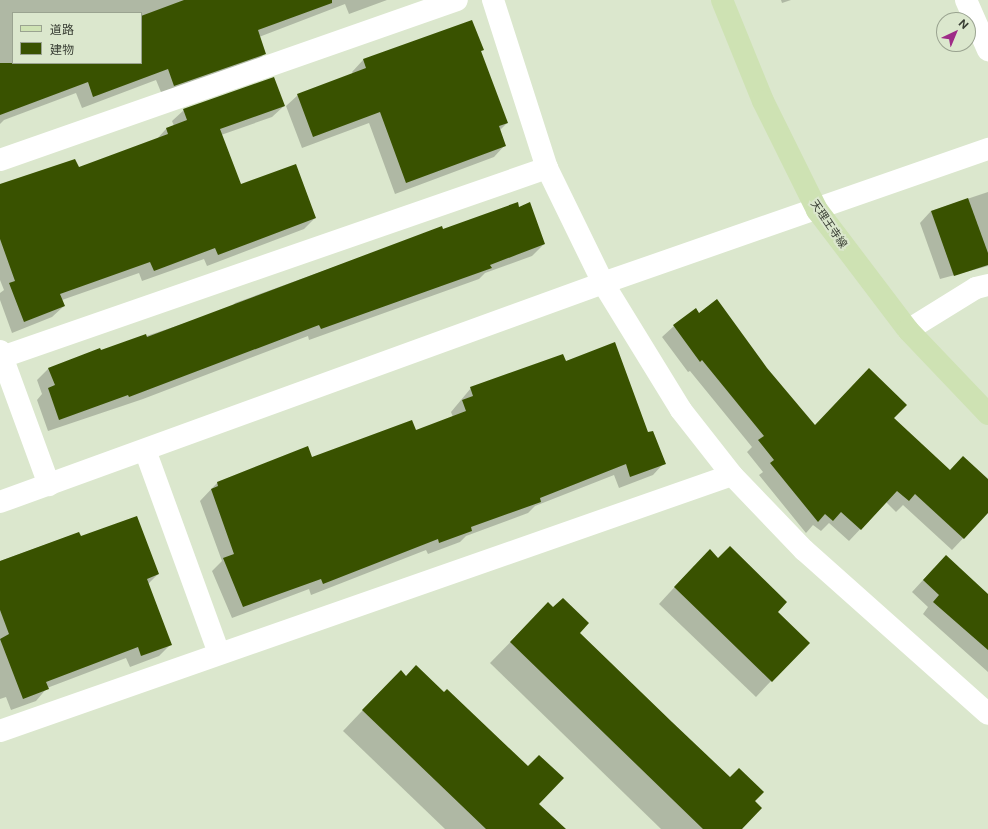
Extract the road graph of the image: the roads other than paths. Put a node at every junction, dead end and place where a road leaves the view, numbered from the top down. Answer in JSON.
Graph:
{"nodes":[{"id":1,"x":457,"y":0,"type":"edge"},
{"id":2,"x":493,"y":0,"type":"edge"},
{"id":3,"x":722,"y":0,"type":"edge"},
{"id":4,"x":966,"y":0,"type":"edge"},
{"id":5,"x":982,"y":23,"type":"edge"},
{"id":6,"x":988,"y":50,"type":"edge"},
{"id":7,"x":988,"y":149,"type":"edge"},
{"id":8,"x":0,"y":160,"type":"edge"},
{"id":9,"x":547,"y":168,"type":"junction"},
{"id":10,"x":817,"y":210,"type":"junction"},
{"id":11,"x":603,"y":283,"type":"junction"},
{"id":12,"x":988,"y":285,"type":"edge"},
{"id":13,"x":908,"y":330,"type":"junction"},
{"id":14,"x":1,"y":354,"type":"edge"},
{"id":15,"x":988,"y":414,"type":"edge"},
{"id":16,"x":145,"y":450,"type":"junction"},
{"id":17,"x":732,"y":475,"type":"junction"},
{"id":18,"x":49,"y":485,"type":"junction"},
{"id":19,"x":0,"y":502,"type":"edge"},
{"id":20,"x":219,"y":653,"type":"junction"},
{"id":21,"x":988,"y":714,"type":"edge"},
{"id":22,"x":0,"y":731,"type":"edge"}],
"edges":[{"from":1,"to":8,"type":"street"},
{"from":2,"to":9,"type":"street"},
{"from":3,"to":10,"type":"main road","name":"天理王寺線"},
{"from":4,"to":5,"type":"street"},
{"from":5,"to":6,"type":"street"},
{"from":7,"to":10,"type":"street"},
{"from":9,"to":11,"type":"street"},
{"from":9,"to":14,"type":"street"},
{"from":10,"to":11,"type":"street"},
{"from":10,"to":13,"type":"main road","name":"天理王寺線"},
{"from":11,"to":16,"type":"street"},
{"from":11,"to":17,"type":"street"},
{"from":12,"to":13,"type":"street"},
{"from":13,"to":15,"type":"main road","name":"天理王寺線"},
{"from":14,"to":18,"type":"street"},
{"from":16,"to":18,"type":"street"},
{"from":16,"to":20,"type":"street"},
{"from":17,"to":20,"type":"street"},
{"from":17,"to":21,"type":"street"},
{"from":18,"to":19,"type":"street"},
{"from":20,"to":22,"type":"street"}]}
